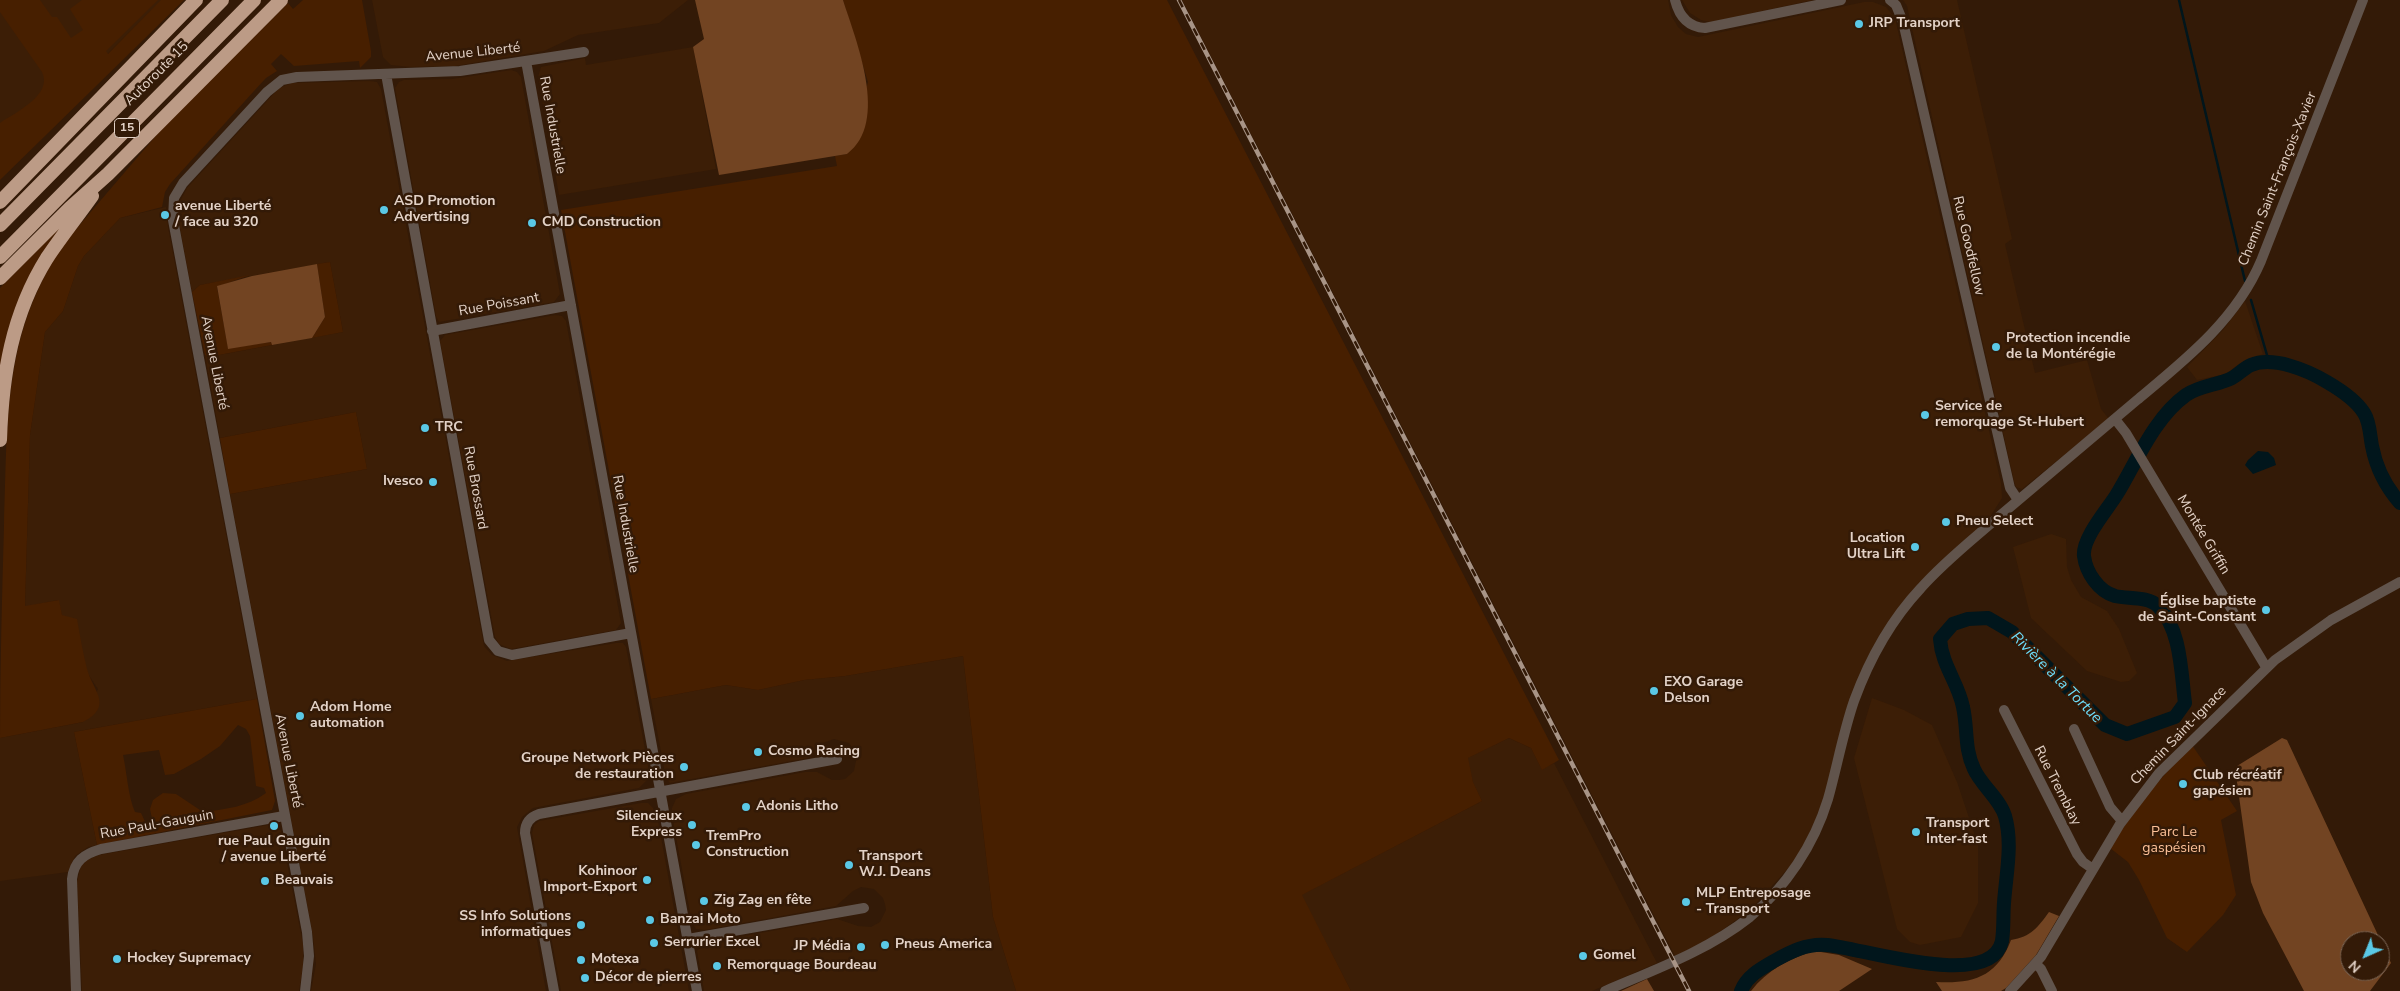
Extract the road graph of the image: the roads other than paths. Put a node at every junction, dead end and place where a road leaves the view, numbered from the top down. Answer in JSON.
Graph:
{"nodes":[{"id":1,"x":196,"y":0,"type":"edge"},
{"id":2,"x":222,"y":0,"type":"edge"},
{"id":3,"x":254,"y":0,"type":"edge"},
{"id":4,"x":281,"y":0,"type":"edge"},
{"id":5,"x":1675,"y":0,"type":"edge"},
{"id":6,"x":1841,"y":0,"type":"edge"},
{"id":7,"x":1890,"y":0,"type":"edge"},
{"id":8,"x":2363,"y":0,"type":"edge"},
{"id":9,"x":584,"y":52,"type":"dead end"},
{"id":10,"x":138,"y":61,"type":"junction"},
{"id":11,"x":526,"y":61,"type":"junction"},
{"id":12,"x":386,"y":74,"type":"junction"},
{"id":13,"x":108,"y":174,"type":"junction"},
{"id":14,"x":0,"y":188,"type":"edge"},
{"id":15,"x":0,"y":202,"type":"edge"},
{"id":16,"x":0,"y":225,"type":"edge"},
{"id":17,"x":0,"y":257,"type":"edge"},
{"id":18,"x":0,"y":278,"type":"edge"},
{"id":19,"x":570,"y":306,"type":"junction"},
{"id":20,"x":432,"y":331,"type":"junction"},
{"id":21,"x":2115,"y":419,"type":"junction"},
{"id":22,"x":0,"y":440,"type":"edge"},
{"id":23,"x":2018,"y":500,"type":"junction"},
{"id":24,"x":2400,"y":582,"type":"edge"},
{"id":25,"x":631,"y":633,"type":"junction"},
{"id":26,"x":2266,"y":667,"type":"junction"},
{"id":27,"x":2004,"y":710,"type":"dead end"},
{"id":28,"x":2074,"y":728,"type":"dead end"},
{"id":29,"x":837,"y":759,"type":"dead end"},
{"id":30,"x":661,"y":792,"type":"junction"},
{"id":31,"x":284,"y":816,"type":"junction"},
{"id":32,"x":2122,"y":821,"type":"junction"},
{"id":33,"x":2093,"y":869,"type":"junction"},
{"id":34,"x":864,"y":908,"type":"dead end"},
{"id":35,"x":688,"y":939,"type":"junction"},
{"id":36,"x":2036,"y":964,"type":"junction"},
{"id":37,"x":76,"y":991,"type":"edge"},
{"id":38,"x":306,"y":991,"type":"edge"},
{"id":39,"x":554,"y":991,"type":"edge"},
{"id":40,"x":697,"y":991,"type":"edge"},
{"id":41,"x":1605,"y":991,"type":"edge"},
{"id":42,"x":2010,"y":991,"type":"edge"},
{"id":43,"x":2052,"y":991,"type":"edge"}],
"edges":[{"from":1,"to":10,"type":"highway"},
{"from":2,"to":16,"type":"highway","name":"Autoroute 15","number":"15"},
{"from":3,"to":17,"type":"highway","name":"Autoroute 15","number":"15"},
{"from":4,"to":13,"type":"highway"},
{"from":5,"to":6,"type":"street"},
{"from":7,"to":23,"type":"street","name":"Rue Goodfellow"},
{"from":8,"to":21,"type":"street","name":"Chemin Saint-François-Xavier"},
{"from":9,"to":11,"type":"street","name":"Avenue Liberté"},
{"from":10,"to":14,"type":"highway"},
{"from":10,"to":15,"type":"highway"},
{"from":11,"to":12,"type":"street","name":"Avenue Liberté"},
{"from":11,"to":19,"type":"street","name":"Rue Industrielle"},
{"from":12,"to":20,"type":"street","name":"Rue Brossard"},
{"from":12,"to":31,"type":"street","name":"Avenue Liberté"},
{"from":13,"to":18,"type":"highway"},
{"from":13,"to":22,"type":"highway"},
{"from":19,"to":20,"type":"street","name":"Rue Poissant"},
{"from":19,"to":25,"type":"street","name":"Rue Industrielle"},
{"from":20,"to":25,"type":"street","name":"Rue Brossard"},
{"from":21,"to":23,"type":"street","name":"Chemin Saint-François-Xavier"},
{"from":21,"to":26,"type":"street","name":"Montée Griffin"},
{"from":23,"to":41,"type":"street","name":"Chemin Saint-François-Xavier"},
{"from":24,"to":26,"type":"street","name":"Chemin Saint-Ignace"},
{"from":25,"to":30,"type":"street","name":"Rue Industrielle"},
{"from":26,"to":32,"type":"street","name":"Chemin Saint-Ignace"},
{"from":27,"to":33,"type":"street","name":"Rue Tremblay"},
{"from":28,"to":32,"type":"street"},
{"from":29,"to":30,"type":"street"},
{"from":30,"to":35,"type":"street","name":"Rue Industrielle"},
{"from":30,"to":39,"type":"street"},
{"from":31,"to":37,"type":"street","name":"Rue Paul-Gauguin"},
{"from":31,"to":38,"type":"street","name":"Avenue Liberté"},
{"from":32,"to":33,"type":"street","name":"Chemin Saint-Ignace"},
{"from":33,"to":36,"type":"street","name":"Chemin Saint-Ignace"},
{"from":34,"to":35,"type":"street"},
{"from":35,"to":40,"type":"street","name":"Rue Industrielle"},
{"from":36,"to":42,"type":"street","name":"Chemin Saint-Ignace"},
{"from":36,"to":43,"type":"street"}]}
